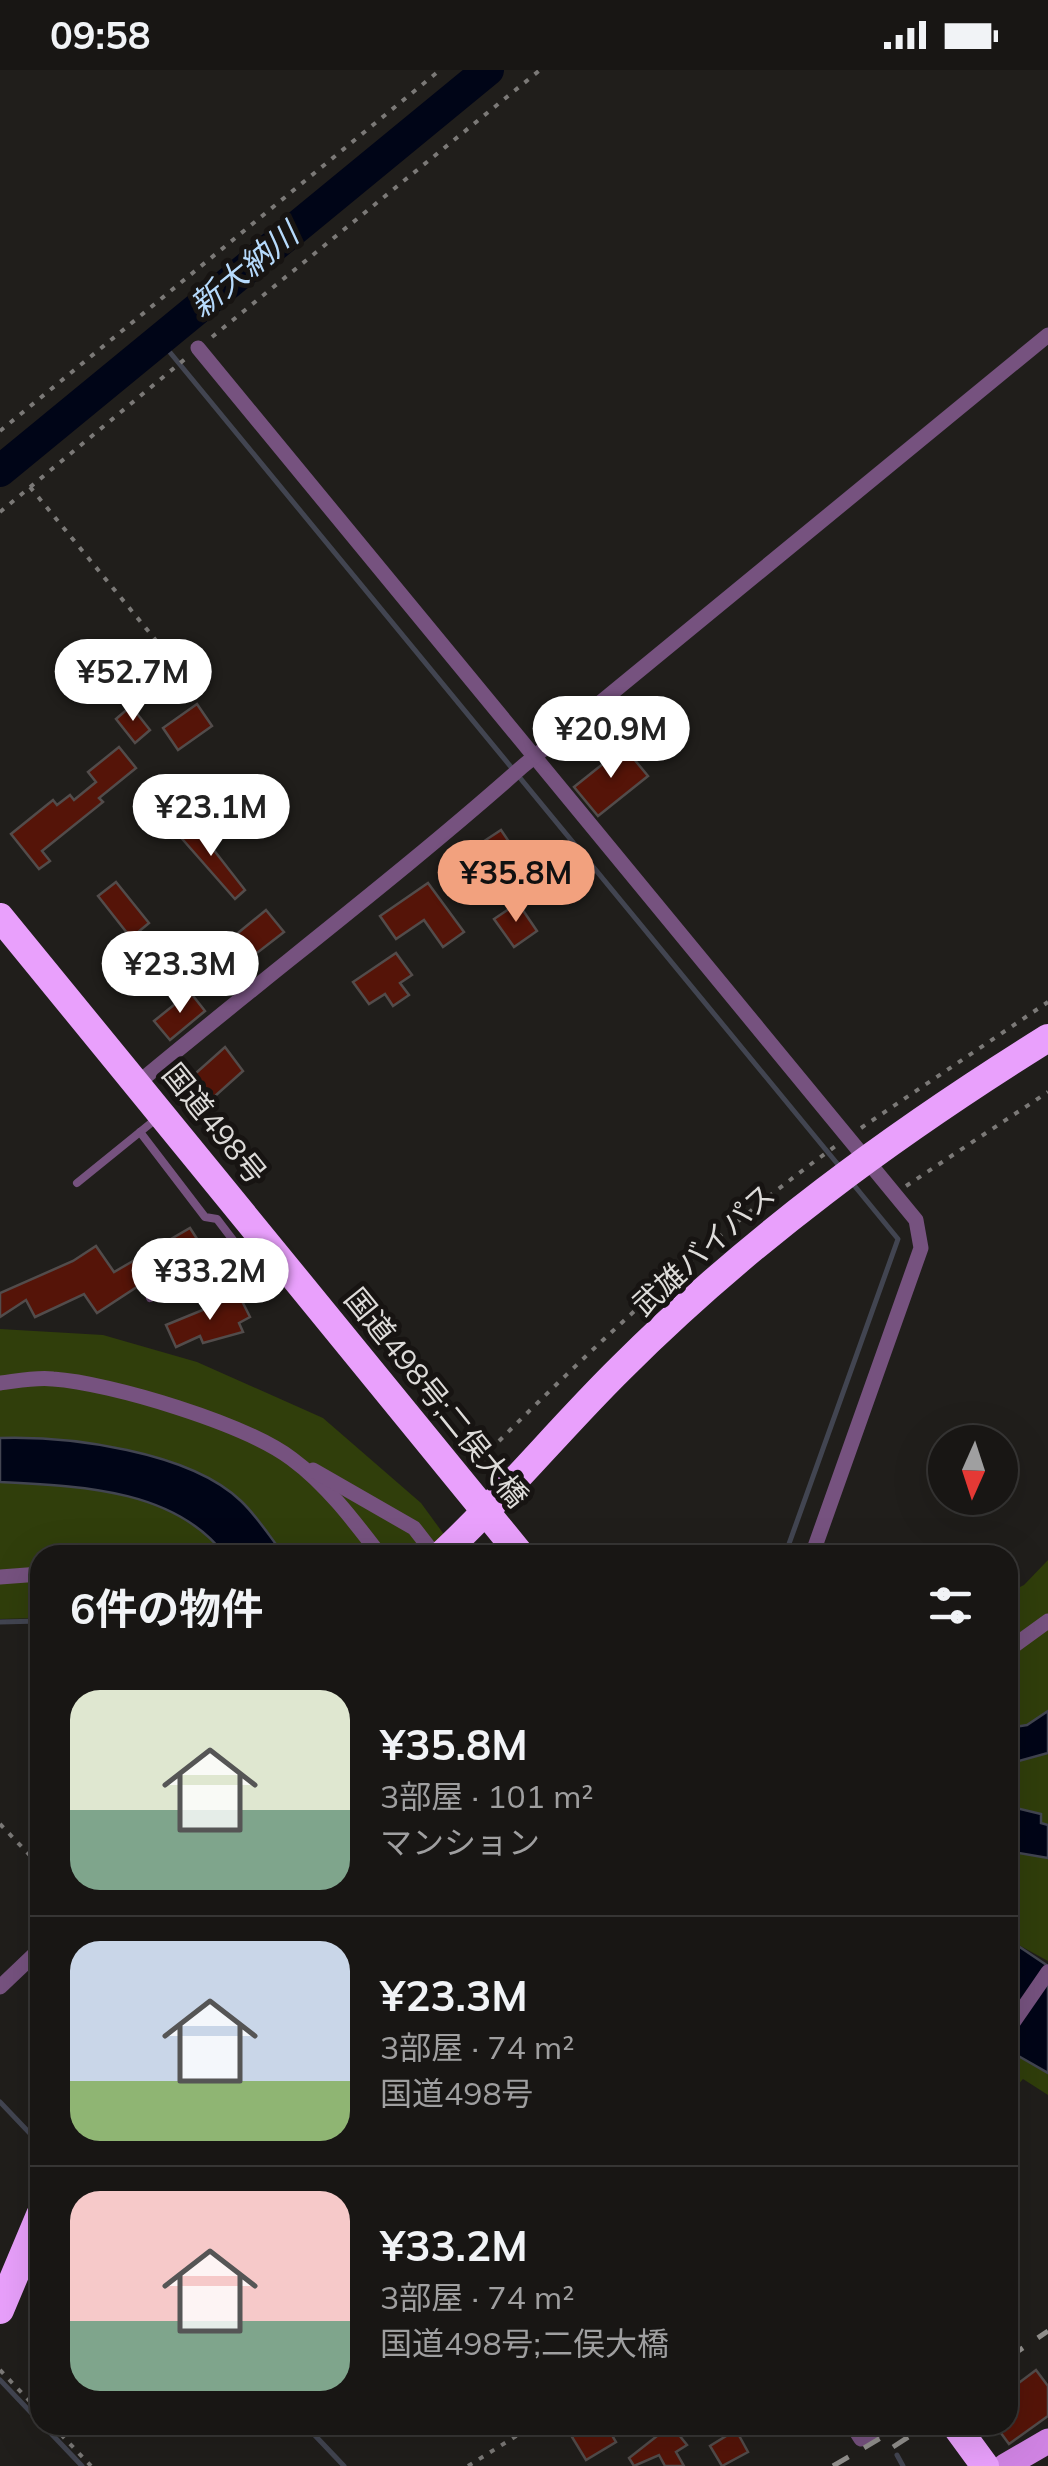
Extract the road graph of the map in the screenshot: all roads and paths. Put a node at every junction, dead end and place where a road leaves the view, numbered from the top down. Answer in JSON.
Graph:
{"nodes":[{"id":1,"x":440,"y":70,"type":"edge"},
{"id":2,"x":540,"y":70,"type":"edge"},
{"id":3,"x":1048,"y":335,"type":"edge"},
{"id":4,"x":194,"y":351,"type":"junction"},
{"id":5,"x":0,"y":431,"type":"edge"},
{"id":6,"x":30,"y":487,"type":"junction"},
{"id":7,"x":0,"y":512,"type":"edge"},
{"id":8,"x":195,"y":688,"type":"dead end"},
{"id":9,"x":529,"y":763,"type":"junction"},
{"id":10,"x":0,"y":917,"type":"edge"},
{"id":11,"x":1048,"y":1002,"type":"edge"},
{"id":12,"x":1048,"y":1038,"type":"edge"},
{"id":13,"x":138,"y":1083,"type":"junction"},
{"id":14,"x":1048,"y":1092,"type":"edge"},
{"id":15,"x":163,"y":1114,"type":"junction"},
{"id":16,"x":140,"y":1132,"type":"junction"},
{"id":17,"x":847,"y":1138,"type":"junction"},
{"id":18,"x":77,"y":1183,"type":"dead end"},
{"id":19,"x":893,"y":1194,"type":"junction"},
{"id":20,"x":262,"y":1234,"type":"joint"},
{"id":21,"x":150,"y":1298,"type":"dead end"},
{"id":22,"x":0,"y":1383,"type":"edge"},
{"id":23,"x":499,"y":1441,"type":"dead end"},
{"id":24,"x":291,"y":1458,"type":"junction"},
{"id":25,"x":488,"y":1513,"type":"junction"},
{"id":26,"x":372,"y":1545,"type":"edge"},
{"id":27,"x":429,"y":1545,"type":"edge"},
{"id":28,"x":450,"y":1545,"type":"edge"},
{"id":29,"x":514,"y":1545,"type":"edge"},
{"id":30,"x":816,"y":1545,"type":"edge"},
{"id":31,"x":30,"y":1575,"type":"edge"},
{"id":32,"x":0,"y":1577,"type":"edge"},
{"id":33,"x":1048,"y":1621,"type":"edge"},
{"id":34,"x":1018,"y":1643,"type":"edge"},
{"id":35,"x":0,"y":1824,"type":"edge"},
{"id":36,"x":30,"y":1856,"type":"edge"},
{"id":37,"x":30,"y":1958,"type":"edge"},
{"id":38,"x":1048,"y":1972,"type":"edge"},
{"id":39,"x":0,"y":1987,"type":"edge"},
{"id":40,"x":1018,"y":2016,"type":"edge"},
{"id":41,"x":30,"y":2239,"type":"edge"},
{"id":42,"x":0,"y":2310,"type":"edge"},
{"id":43,"x":0,"y":2370,"type":"edge"},
{"id":44,"x":30,"y":2402,"type":"edge"},
{"id":45,"x":62,"y":2435,"type":"edge"},
{"id":46,"x":518,"y":2435,"type":"edge"},
{"id":47,"x":962,"y":2435,"type":"edge"},
{"id":48,"x":1048,"y":2441,"type":"edge"},
{"id":49,"x":1014,"y":2464,"type":"edge"},
{"id":50,"x":91,"y":2466,"type":"edge"},
{"id":51,"x":468,"y":2466,"type":"edge"},
{"id":52,"x":985,"y":2466,"type":"edge"}],
"edges":[{"from":1,"to":5,"type":"path"},
{"from":2,"to":4,"type":"path"},
{"from":3,"to":9,"type":"street"},
{"from":4,"to":6,"type":"path"},
{"from":4,"to":9,"type":"street"},
{"from":6,"to":7,"type":"path"},
{"from":6,"to":8,"type":"path"},
{"from":9,"to":13,"type":"street"},
{"from":9,"to":17,"type":"street"},
{"from":10,"to":13,"type":"highway","name":"国道498号"},
{"from":11,"to":17,"type":"path"},
{"from":12,"to":25,"type":"highway","name":"武雄バイパス","bridge":true},
{"from":13,"to":15,"type":"highway","name":"国道498号"},
{"from":14,"to":19,"type":"path"},
{"from":15,"to":16,"type":"lane"},
{"from":15,"to":20,"type":"highway","name":"国道498号"},
{"from":16,"to":18,"type":"lane"},
{"from":16,"to":21,"type":"lane"},
{"from":17,"to":19,"type":"street"},
{"from":17,"to":23,"type":"path"},
{"from":19,"to":30,"type":"street"},
{"from":20,"to":25,"type":"highway","name":"国道498号;二俣大橋"},
{"from":22,"to":24,"type":"street"},
{"from":24,"to":26,"type":"street"},
{"from":24,"to":27,"type":"street"},
{"from":25,"to":28,"type":"highway","name":"武雄バイパス","bridge":true},
{"from":25,"to":29,"type":"highway","name":"国道498号;二俣大橋"},
{"from":31,"to":32,"type":"street"},
{"from":33,"to":34,"type":"street"},
{"from":35,"to":36,"type":"path"},
{"from":37,"to":39,"type":"street"},
{"from":38,"to":40,"type":"street"},
{"from":41,"to":42,"type":"highway"},
{"from":43,"to":44,"type":"path"},
{"from":45,"to":50,"type":"path"},
{"from":46,"to":51,"type":"path"},
{"from":47,"to":52,"type":"highway"},
{"from":48,"to":49,"type":"main road"}]}
